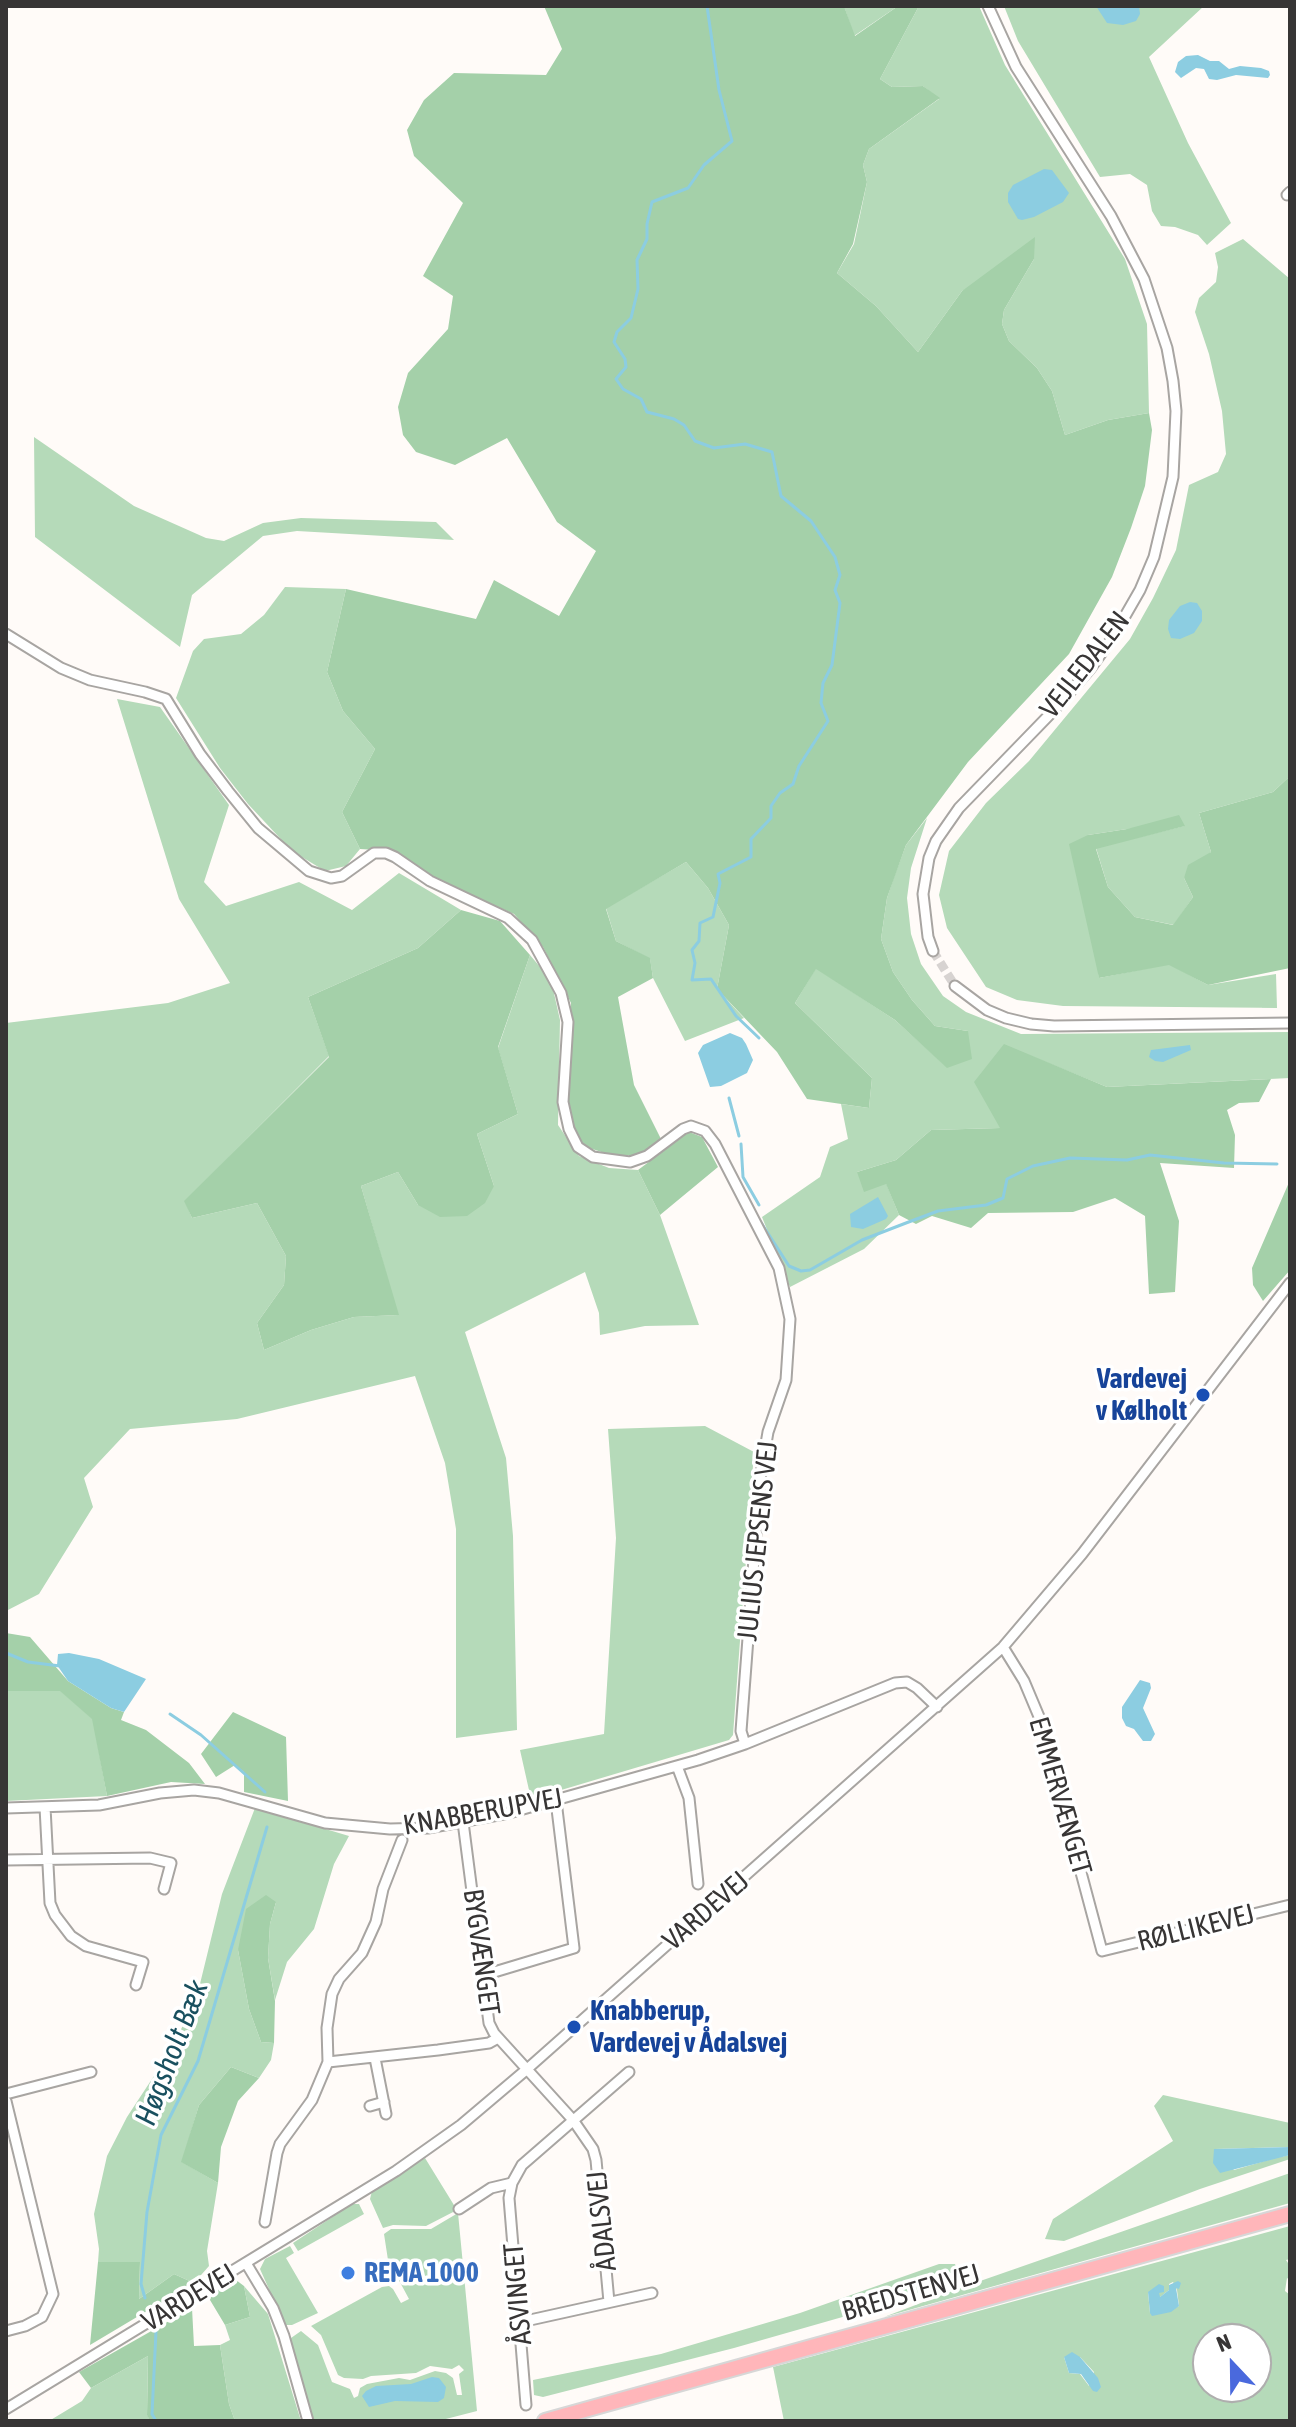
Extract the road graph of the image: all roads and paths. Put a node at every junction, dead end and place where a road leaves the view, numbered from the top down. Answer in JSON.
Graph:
{"nodes":[{"id":1,"x":988,"y":6,"type":"edge"},
{"id":2,"x":6,"y":634,"type":"edge"},
{"id":3,"x":933,"y":951,"type":"tunnel mouth"},
{"id":4,"x":955,"y":986,"type":"tunnel mouth"},
{"id":5,"x":1290,"y":1023,"type":"edge"},
{"id":6,"x":1290,"y":1283,"type":"edge"},
{"id":7,"x":1003,"y":1647,"type":"junction"},
{"id":8,"x":937,"y":1707,"type":"junction"},
{"id":9,"x":745,"y":1744,"type":"junction"},
{"id":10,"x":677,"y":1766,"type":"junction"},
{"id":11,"x":556,"y":1801,"type":"junction"},
{"id":12,"x":45,"y":1807,"type":"junction"},
{"id":13,"x":6,"y":1808,"type":"edge"},
{"id":14,"x":463,"y":1822,"type":"junction"},
{"id":15,"x":402,"y":1840,"type":"dead end"},
{"id":16,"x":397,"y":1853,"type":"junction"},
{"id":17,"x":408,"y":1858,"type":"dead end"},
{"id":18,"x":48,"y":1859,"type":"junction"},
{"id":19,"x":6,"y":1860,"type":"edge"},
{"id":20,"x":698,"y":1884,"type":"dead end"},
{"id":21,"x":164,"y":1889,"type":"dead end"},
{"id":22,"x":1290,"y":1905,"type":"edge"},
{"id":23,"x":1102,"y":1951,"type":"joint"},
{"id":24,"x":481,"y":1976,"type":"junction"},
{"id":25,"x":136,"y":1985,"type":"dead end"},
{"id":26,"x":498,"y":2038,"type":"junction"},
{"id":27,"x":375,"y":2058,"type":"junction"},
{"id":28,"x":328,"y":2062,"type":"junction"},
{"id":29,"x":526,"y":2070,"type":"junction"},
{"id":30,"x":91,"y":2072,"type":"dead end"},
{"id":31,"x":629,"y":2072,"type":"dead end"},
{"id":32,"x":6,"y":2094,"type":"edge"},
{"id":33,"x":6,"y":2101,"type":"edge"},
{"id":34,"x":384,"y":2102,"type":"junction"},
{"id":35,"x":370,"y":2106,"type":"dead end"},
{"id":36,"x":386,"y":2114,"type":"dead end"},
{"id":37,"x":573,"y":2120,"type":"junction"},
{"id":38,"x":512,"y":2183,"type":"junction"},
{"id":39,"x":459,"y":2209,"type":"dead end"},
{"id":40,"x":1290,"y":2214,"type":"edge"},
{"id":41,"x":265,"y":2222,"type":"dead end"},
{"id":42,"x":246,"y":2263,"type":"junction"},
{"id":43,"x":652,"y":2293,"type":"dead end"},
{"id":44,"x":609,"y":2302,"type":"junction"},
{"id":45,"x":521,"y":2322,"type":"junction"},
{"id":46,"x":6,"y":2331,"type":"edge"},
{"id":47,"x":526,"y":2405,"type":"dead end"},
{"id":48,"x":6,"y":2409,"type":"edge"},
{"id":49,"x":308,"y":2421,"type":"edge"},
{"id":50,"x":545,"y":2421,"type":"edge"}],
"edges":[{"from":1,"to":3,"type":"street","name":"VEJLEDALEN"},
{"from":2,"to":9,"type":"street","name":"JULIUS JEPSENS VEJ"},
{"from":4,"to":5,"type":"street"},
{"from":6,"to":7,"type":"street","name":"VARDEVEJ"},
{"from":7,"to":8,"type":"street","name":"VARDEVEJ"},
{"from":7,"to":23,"type":"street","name":"EMMERVÆNGET"},
{"from":8,"to":9,"type":"street","name":"KNABBERUPVEJ"},
{"from":8,"to":29,"type":"street","name":"VARDEVEJ"},
{"from":9,"to":10,"type":"street","name":"KNABBERUPVEJ"},
{"from":10,"to":11,"type":"street","name":"KNABBERUPVEJ"},
{"from":10,"to":20,"type":"street"},
{"from":11,"to":14,"type":"street","name":"KNABBERUPVEJ"},
{"from":11,"to":24,"type":"street"},
{"from":12,"to":13,"type":"street","name":"KNABBERUPVEJ"},
{"from":12,"to":14,"type":"street","name":"KNABBERUPVEJ"},
{"from":12,"to":18,"type":"street"},
{"from":14,"to":24,"type":"street","name":"BYGVÆNGET"},
{"from":15,"to":16,"type":"street"},
{"from":16,"to":17,"type":"street"},
{"from":16,"to":28,"type":"street"},
{"from":18,"to":19,"type":"street"},
{"from":18,"to":21,"type":"street"},
{"from":18,"to":25,"type":"street"},
{"from":22,"to":23,"type":"street","name":"RØLLIKEVEJ"},
{"from":24,"to":26,"type":"street","name":"BYGVÆNGET"},
{"from":26,"to":27,"type":"street"},
{"from":26,"to":29,"type":"street","name":"BYGVÆNGET"},
{"from":27,"to":28,"type":"street"},
{"from":27,"to":34,"type":"street"},
{"from":28,"to":41,"type":"street"},
{"from":29,"to":37,"type":"street","name":"ÅDALSVEJ"},
{"from":29,"to":42,"type":"street","name":"VARDEVEJ"},
{"from":30,"to":32,"type":"street"},
{"from":31,"to":37,"type":"street"},
{"from":33,"to":46,"type":"street"},
{"from":34,"to":35,"type":"street"},
{"from":34,"to":36,"type":"street"},
{"from":37,"to":38,"type":"street"},
{"from":37,"to":44,"type":"street","name":"ÅDALSVEJ"},
{"from":38,"to":39,"type":"street"},
{"from":38,"to":45,"type":"street","name":"ÅSVINGET"},
{"from":40,"to":50,"type":"highway","name":"BREDSTENVEJ"},
{"from":42,"to":48,"type":"street","name":"VARDEVEJ"},
{"from":42,"to":49,"type":"street"},
{"from":43,"to":44,"type":"street"},
{"from":44,"to":45,"type":"street"},
{"from":45,"to":47,"type":"street","name":"ÅSVINGET"}]}
